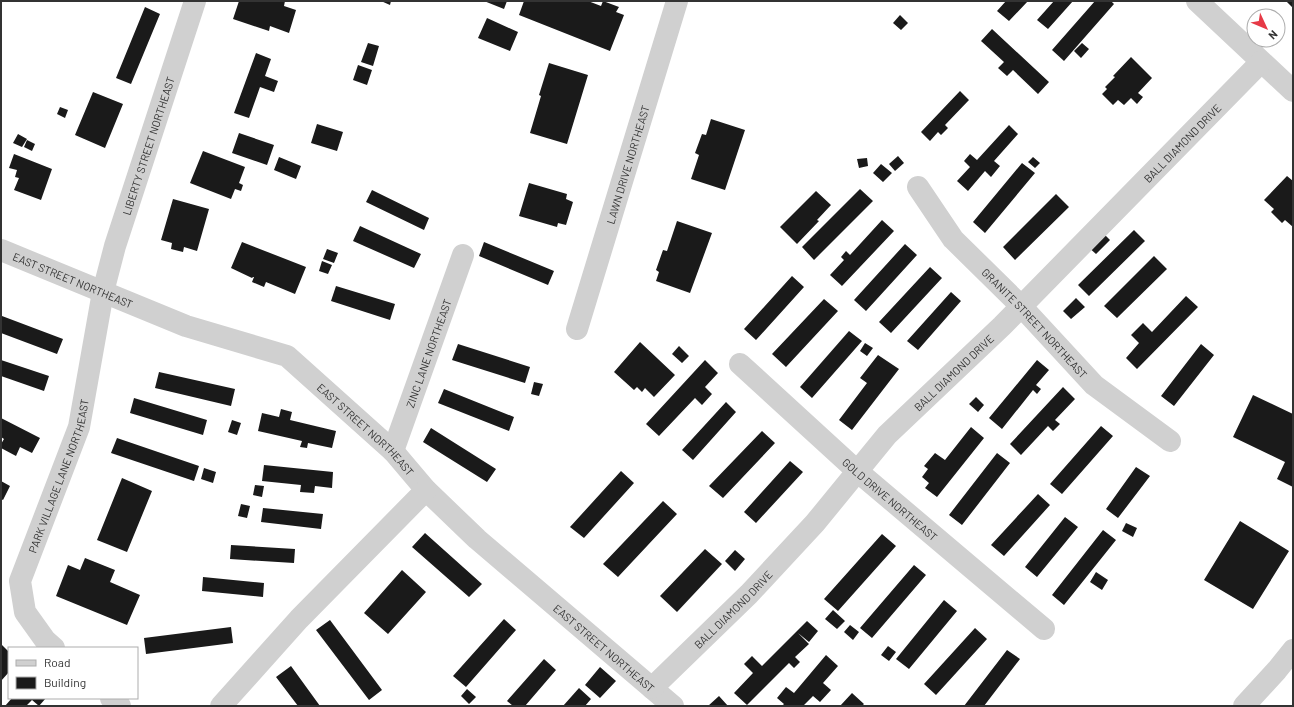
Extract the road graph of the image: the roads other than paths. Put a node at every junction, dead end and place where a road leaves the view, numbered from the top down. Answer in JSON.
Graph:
{"nodes":[{"id":1,"x":195,"y":1,"type":"edge"},
{"id":2,"x":677,"y":1,"type":"edge"},
{"id":3,"x":1197,"y":1,"type":"edge"},
{"id":4,"x":1261,"y":62,"type":"junction"},
{"id":5,"x":1293,"y":91,"type":"edge"},
{"id":6,"x":918,"y":187,"type":"dead end"},
{"id":7,"x":1,"y":250,"type":"edge"},
{"id":8,"x":464,"y":256,"type":"dead end"},
{"id":9,"x":103,"y":292,"type":"junction"},
{"id":10,"x":1021,"y":306,"type":"junction"},
{"id":11,"x":577,"y":329,"type":"dead end"},
{"id":12,"x":740,"y":364,"type":"dead end"},
{"id":13,"x":1170,"y":441,"type":"dead end"},
{"id":14,"x":393,"y":452,"type":"junction"},
{"id":15,"x":856,"y":471,"type":"junction"},
{"id":16,"x":426,"y":490,"type":"junction"},
{"id":17,"x":1044,"y":629,"type":"dead end"},
{"id":18,"x":53,"y":647,"type":"edge"},
{"id":19,"x":1293,"y":650,"type":"edge"},
{"id":20,"x":652,"y":688,"type":"junction"},
{"id":21,"x":112,"y":699,"type":"edge"},
{"id":22,"x":120,"y":706,"type":"edge"},
{"id":23,"x":221,"y":706,"type":"edge"},
{"id":24,"x":673,"y":706,"type":"edge"},
{"id":25,"x":1244,"y":706,"type":"edge"}],
"edges":[{"from":1,"to":9,"type":"street","name":"LIBERTY STREET NORTHEAST"},
{"from":2,"to":11,"type":"street","name":"LAWN DRIVE NORTHEAST"},
{"from":3,"to":4,"type":"street"},
{"from":4,"to":5,"type":"street"},
{"from":4,"to":10,"type":"street","name":"BALL DIAMOND DRIVE"},
{"from":6,"to":10,"type":"street","name":"GRANITE STREET NORTHEAST"},
{"from":7,"to":9,"type":"street","name":"EAST STREET NORTHEAST"},
{"from":8,"to":14,"type":"street","name":"ZINC LANE NORTHEAST"},
{"from":9,"to":14,"type":"street","name":"EAST STREET NORTHEAST"},
{"from":9,"to":18,"type":"street","name":"PARK VILLAGE LANE NORTHEAST"},
{"from":10,"to":13,"type":"street","name":"GRANITE STREET NORTHEAST"},
{"from":10,"to":15,"type":"street","name":"BALL DIAMOND DRIVE"},
{"from":12,"to":15,"type":"street","name":"GOLD DRIVE NORTHEAST"},
{"from":14,"to":16,"type":"street","name":"EAST STREET NORTHEAST"},
{"from":15,"to":17,"type":"street","name":"GOLD DRIVE NORTHEAST"},
{"from":15,"to":20,"type":"street","name":"BALL DIAMOND DRIVE"},
{"from":16,"to":20,"type":"street","name":"EAST STREET NORTHEAST"},
{"from":16,"to":23,"type":"street"},
{"from":19,"to":25,"type":"street"},
{"from":20,"to":24,"type":"street","name":"EAST STREET NORTHEAST"},
{"from":21,"to":22,"type":"street"}]}
